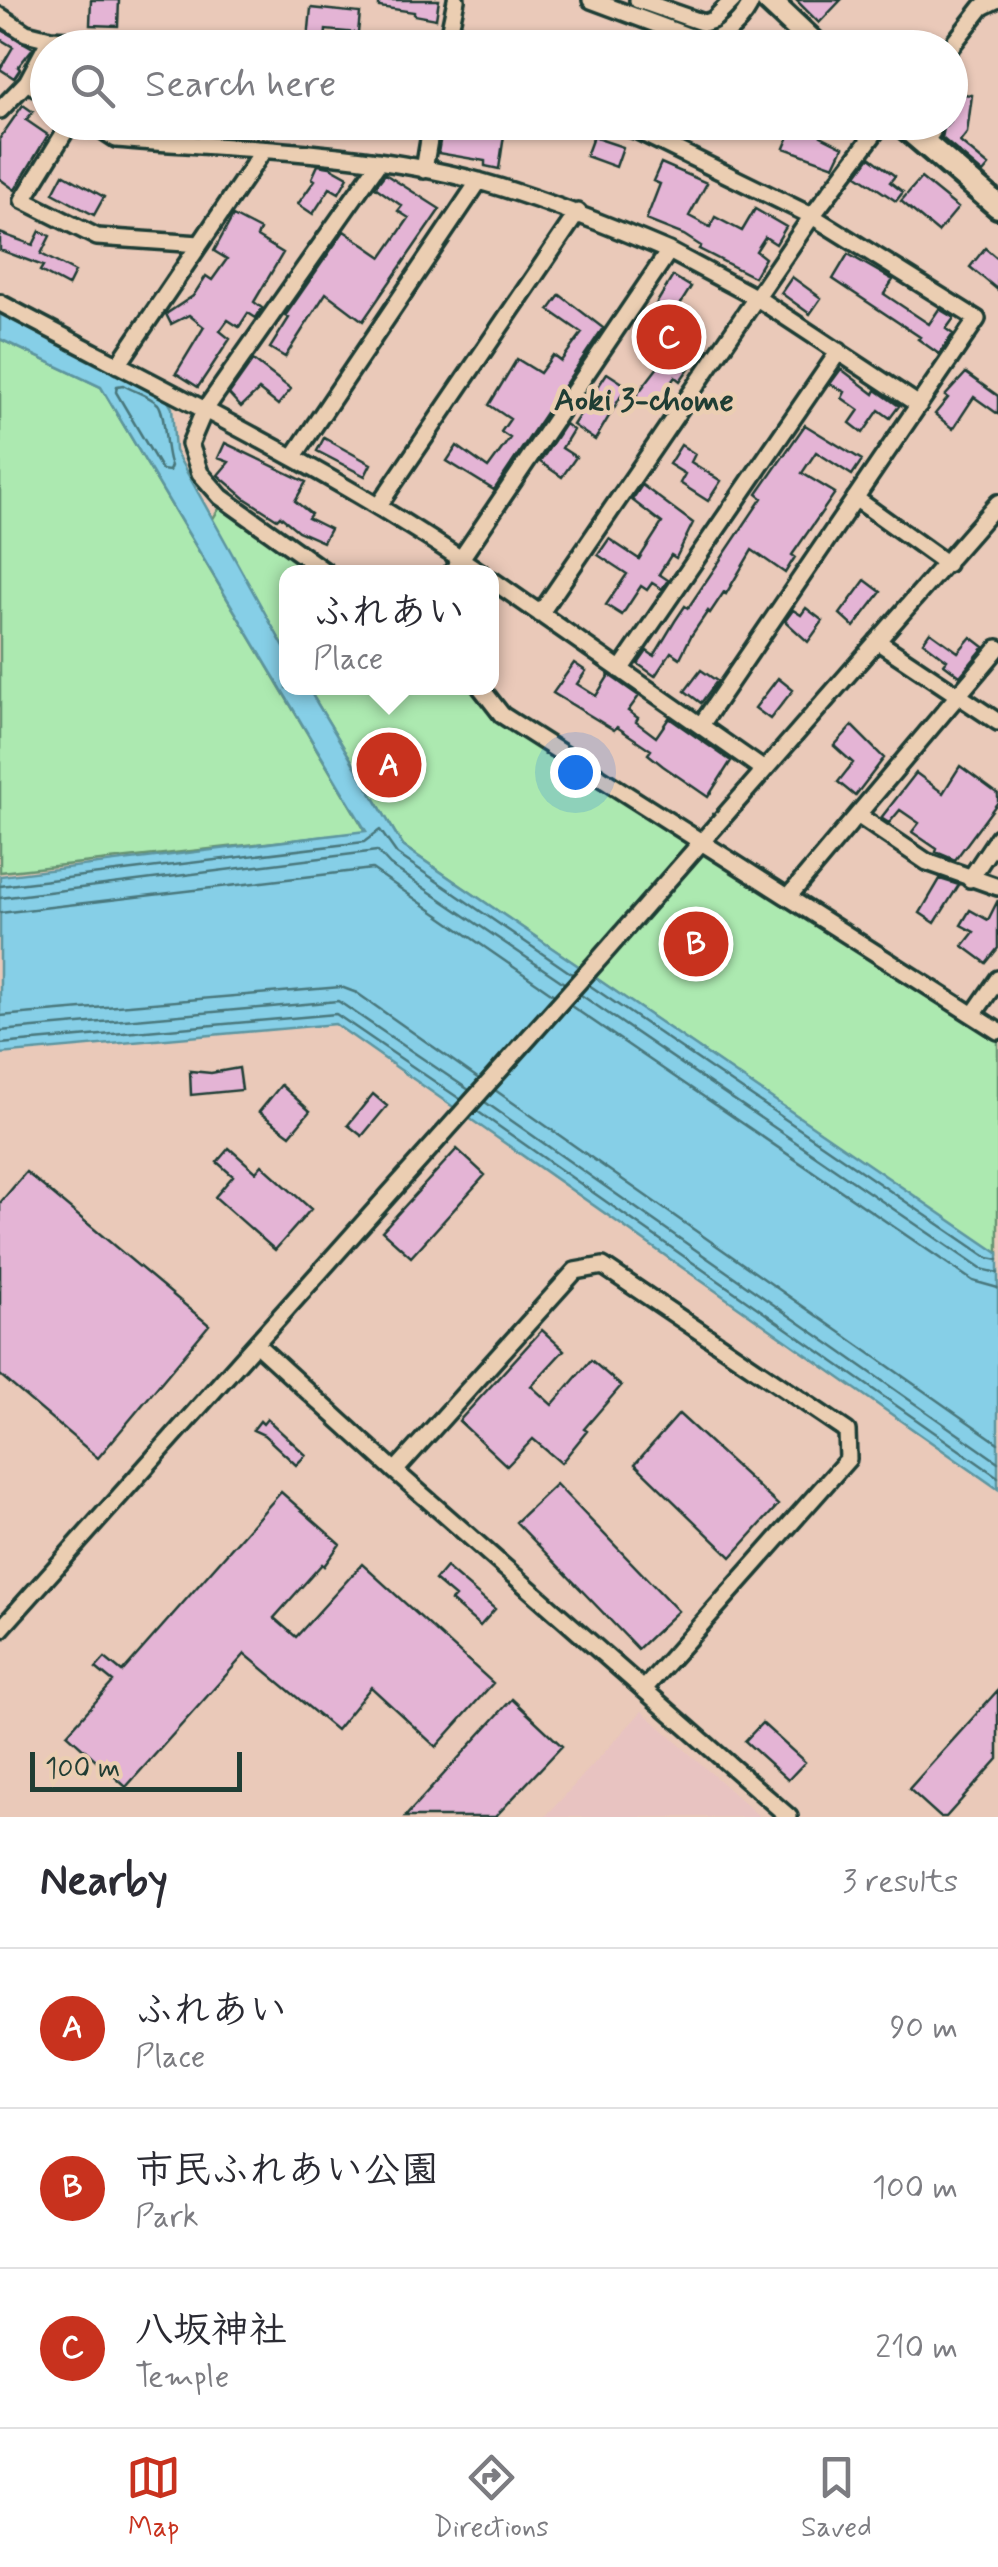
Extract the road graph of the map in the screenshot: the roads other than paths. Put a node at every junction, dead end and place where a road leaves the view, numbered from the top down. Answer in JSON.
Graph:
{"nodes":[{"id":1,"x":456,"y":0,"type":"edge"},
{"id":2,"x":591,"y":0,"type":"edge"},
{"id":3,"x":638,"y":0,"type":"edge"},
{"id":4,"x":733,"y":0,"type":"edge"},
{"id":5,"x":752,"y":0,"type":"edge"},
{"id":6,"x":768,"y":0,"type":"edge"},
{"id":7,"x":996,"y":0,"type":"edge"},
{"id":8,"x":0,"y":16,"type":"edge"},
{"id":9,"x":450,"y":30,"type":"edge"},
{"id":10,"x":672,"y":30,"type":"edge"},
{"id":11,"x":729,"y":30,"type":"edge"},
{"id":12,"x":799,"y":30,"type":"edge"},
{"id":13,"x":964,"y":30,"type":"edge"},
{"id":14,"x":30,"y":34,"type":"edge"},
{"id":15,"x":30,"y":75,"type":"edge"},
{"id":16,"x":26,"y":82,"type":"junction"},
{"id":17,"x":30,"y":84,"type":"edge"},
{"id":18,"x":0,"y":110,"type":"edge"},
{"id":19,"x":60,"y":140,"type":"edge"},
{"id":20,"x":128,"y":140,"type":"edge"},
{"id":21,"x":429,"y":140,"type":"edge"},
{"id":22,"x":656,"y":140,"type":"edge"},
{"id":23,"x":864,"y":140,"type":"edge"},
{"id":24,"x":936,"y":140,"type":"edge"},
{"id":25,"x":264,"y":151,"type":"junction"},
{"id":26,"x":378,"y":162,"type":"junction"},
{"id":27,"x":424,"y":170,"type":"junction"},
{"id":28,"x":479,"y":182,"type":"junction"},
{"id":29,"x":998,"y":206,"type":"edge"},
{"id":30,"x":578,"y":212,"type":"junction"},
{"id":31,"x":812,"y":216,"type":"junction"},
{"id":32,"x":200,"y":244,"type":"junction"},
{"id":33,"x":669,"y":251,"type":"junction"},
{"id":34,"x":757,"y":298,"type":"junction"},
{"id":35,"x":0,"y":303,"type":"edge"},
{"id":36,"x":840,"y":351,"type":"junction"},
{"id":37,"x":118,"y":365,"type":"junction"},
{"id":38,"x":918,"y":405,"type":"junction"},
{"id":39,"x":204,"y":411,"type":"junction"},
{"id":40,"x":294,"y":456,"type":"junction"},
{"id":41,"x":855,"y":498,"type":"junction"},
{"id":42,"x":379,"y":505,"type":"junction"},
{"id":43,"x":997,"y":508,"type":"edge"},
{"id":44,"x":947,"y":564,"type":"junction"},
{"id":45,"x":316,"y":565,"type":"edge"},
{"id":46,"x":456,"y":565,"type":"edge"},
{"id":47,"x":458,"y":565,"type":"edge"},
{"id":48,"x":499,"y":585,"type":"edge"},
{"id":49,"x":540,"y":614,"type":"junction"},
{"id":50,"x":876,"y":641,"type":"junction"},
{"id":51,"x":998,"y":648,"type":"edge"},
{"id":52,"x":620,"y":670,"type":"junction"},
{"id":53,"x":486,"y":695,"type":"edge"},
{"id":54,"x":960,"y":696,"type":"junction"},
{"id":55,"x":998,"y":722,"type":"edge"},
{"id":56,"x":701,"y":725,"type":"junction"},
{"id":57,"x":764,"y":770,"type":"junction"},
{"id":58,"x":859,"y":816,"type":"junction"},
{"id":59,"x":998,"y":837,"type":"edge"},
{"id":60,"x":702,"y":842,"type":"junction"},
{"id":61,"x":970,"y":879,"type":"junction"},
{"id":62,"x":998,"y":888,"type":"edge"},
{"id":63,"x":789,"y":896,"type":"junction"},
{"id":64,"x":998,"y":979,"type":"edge"},
{"id":65,"x":974,"y":1015,"type":"junction"},
{"id":66,"x":998,"y":1031,"type":"edge"},
{"id":67,"x":257,"y":1345,"type":"junction"},
{"id":68,"x":395,"y":1470,"type":"junction"},
{"id":69,"x":0,"y":1630,"type":"edge"},
{"id":70,"x":644,"y":1688,"type":"junction"},
{"id":71,"x":789,"y":1817,"type":"edge"}],
"edges":[{"from":1,"to":9,"type":"street"},
{"from":2,"to":10,"type":"street"},
{"from":3,"to":4,"type":"street"},
{"from":5,"to":11,"type":"street"},
{"from":6,"to":12,"type":"highway"},
{"from":7,"to":13,"type":"street"},
{"from":8,"to":14,"type":"street"},
{"from":15,"to":16,"type":"street"},
{"from":16,"to":17,"type":"street"},
{"from":16,"to":18,"type":"street"},
{"from":19,"to":32,"type":"street"},
{"from":20,"to":25,"type":"street"},
{"from":21,"to":27,"type":"street"},
{"from":22,"to":31,"type":"street"},
{"from":23,"to":31,"type":"street"},
{"from":24,"to":29,"type":"highway"},
{"from":25,"to":26,"type":"street"},
{"from":25,"to":32,"type":"street"},
{"from":26,"to":27,"type":"street"},
{"from":26,"to":39,"type":"street"},
{"from":27,"to":28,"type":"street"},
{"from":28,"to":30,"type":"street"},
{"from":28,"to":40,"type":"street"},
{"from":30,"to":33,"type":"street"},
{"from":30,"to":42,"type":"street"},
{"from":31,"to":34,"type":"street"},
{"from":31,"to":38,"type":"street"},
{"from":32,"to":37,"type":"street"},
{"from":33,"to":34,"type":"street"},
{"from":33,"to":47,"type":"street"},
{"from":34,"to":36,"type":"street"},
{"from":34,"to":49,"type":"street"},
{"from":35,"to":37,"type":"street"},
{"from":36,"to":38,"type":"street"},
{"from":36,"to":52,"type":"street"},
{"from":37,"to":39,"type":"street"},
{"from":38,"to":41,"type":"street"},
{"from":39,"to":40,"type":"street"},
{"from":39,"to":45,"type":"street"},
{"from":40,"to":42,"type":"street"},
{"from":41,"to":44,"type":"street"},
{"from":41,"to":56,"type":"street"},
{"from":42,"to":46,"type":"street"},
{"from":43,"to":44,"type":"street"},
{"from":44,"to":50,"type":"street"},
{"from":48,"to":49,"type":"street"},
{"from":49,"to":52,"type":"street"},
{"from":50,"to":54,"type":"street"},
{"from":50,"to":57,"type":"street"},
{"from":51,"to":54,"type":"street"},
{"from":52,"to":56,"type":"street"},
{"from":53,"to":60,"type":"street"},
{"from":54,"to":55,"type":"street"},
{"from":54,"to":58,"type":"street"},
{"from":56,"to":57,"type":"street"},
{"from":57,"to":60,"type":"street"},
{"from":58,"to":61,"type":"street"},
{"from":58,"to":63,"type":"street"},
{"from":59,"to":61,"type":"street"},
{"from":60,"to":63,"type":"street"},
{"from":60,"to":67,"type":"street"},
{"from":61,"to":62,"type":"street"},
{"from":63,"to":65,"type":"street"},
{"from":64,"to":65,"type":"street"},
{"from":65,"to":66,"type":"street"},
{"from":67,"to":68,"type":"street"},
{"from":67,"to":69,"type":"street"},
{"from":68,"to":70,"type":"street"},
{"from":68,"to":70,"type":"street"},
{"from":70,"to":71,"type":"street"}]}
